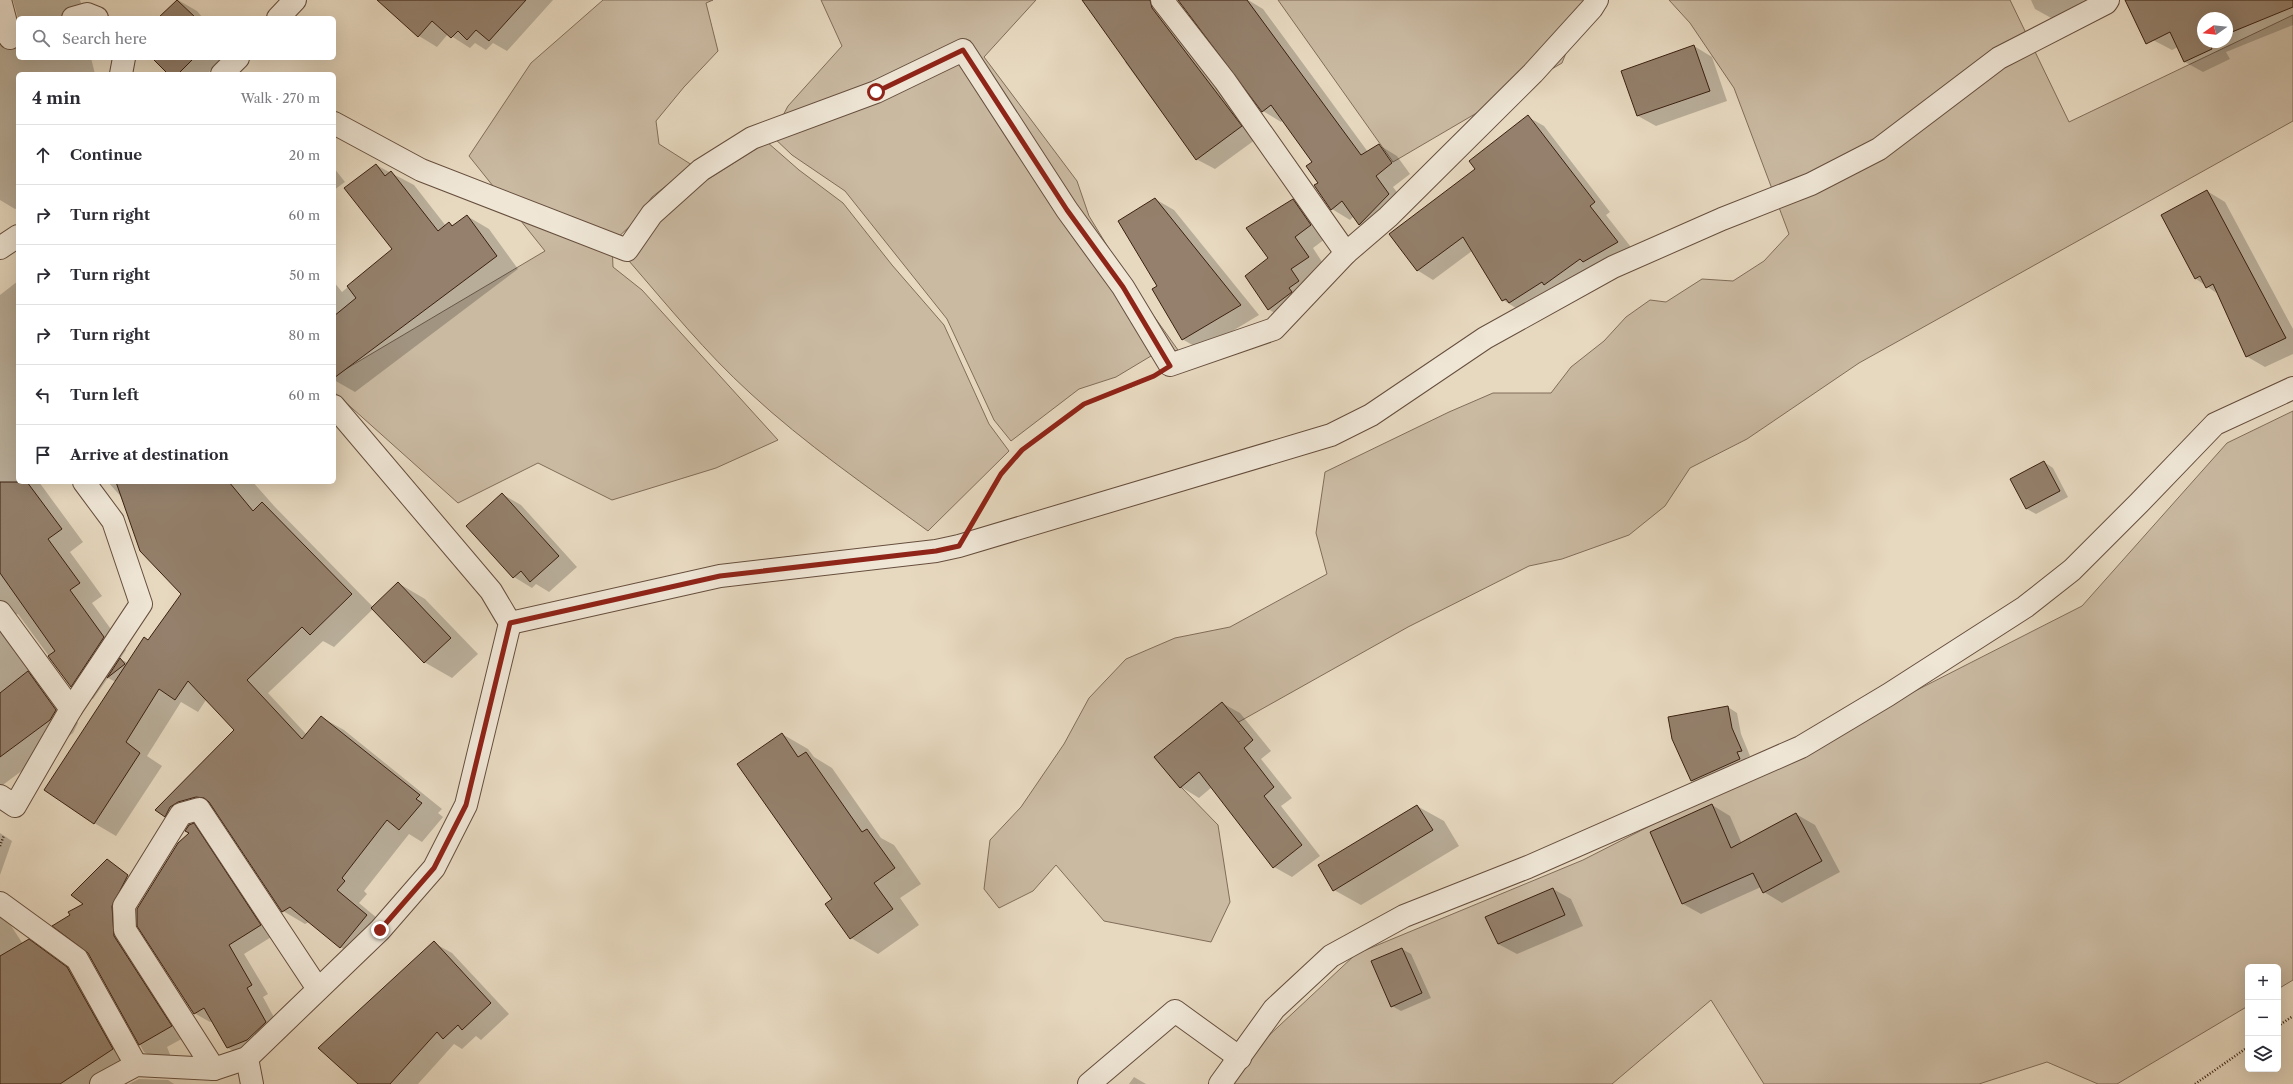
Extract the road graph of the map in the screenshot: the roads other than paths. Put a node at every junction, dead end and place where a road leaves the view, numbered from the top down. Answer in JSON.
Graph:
{"nodes":[{"id":1,"x":0,"y":0,"type":"edge"},
{"id":2,"x":295,"y":0,"type":"edge"},
{"id":3,"x":1162,"y":0,"type":"edge"},
{"id":4,"x":1597,"y":0,"type":"edge"},
{"id":5,"x":2108,"y":0,"type":"edge"},
{"id":6,"x":80,"y":16,"type":"edge"},
{"id":7,"x":92,"y":16,"type":"edge"},
{"id":8,"x":280,"y":16,"type":"edge"},
{"id":9,"x":9,"y":38,"type":"edge"},
{"id":10,"x":124,"y":60,"type":"edge"},
{"id":11,"x":121,"y":72,"type":"edge"},
{"id":12,"x":336,"y":124,"type":"edge"},
{"id":13,"x":16,"y":237,"type":"edge"},
{"id":14,"x":0,"y":248,"type":"edge"},
{"id":15,"x":1346,"y":253,"type":"junction"},
{"id":16,"x":2293,"y":388,"type":"edge"},
{"id":17,"x":336,"y":408,"type":"edge"},
{"id":18,"x":85,"y":484,"type":"edge"},
{"id":19,"x":0,"y":612,"type":"edge"},
{"id":20,"x":510,"y":623,"type":"junction"},
{"id":21,"x":71,"y":709,"type":"junction"},
{"id":22,"x":0,"y":796,"type":"edge"},
{"id":23,"x":0,"y":903,"type":"edge"},
{"id":24,"x":318,"y":989,"type":"junction"},
{"id":25,"x":247,"y":1058,"type":"junction"},
{"id":26,"x":1240,"y":1058,"type":"junction"},
{"id":27,"x":136,"y":1065,"type":"junction"},
{"id":28,"x":214,"y":1069,"type":"junction"},
{"id":29,"x":101,"y":1084,"type":"edge"},
{"id":30,"x":252,"y":1084,"type":"edge"},
{"id":31,"x":1089,"y":1084,"type":"edge"},
{"id":32,"x":1220,"y":1084,"type":"edge"}],
"edges":[{"from":1,"to":9,"type":"street"},
{"from":2,"to":8,"type":"street"},
{"from":3,"to":15,"type":"street"},
{"from":4,"to":15,"type":"street"},
{"from":5,"to":20,"type":"street"},
{"from":6,"to":7,"type":"street"},
{"from":10,"to":11,"type":"street"},
{"from":12,"to":15,"type":"street"},
{"from":13,"to":14,"type":"street"},
{"from":16,"to":26,"type":"street"},
{"from":17,"to":20,"type":"street"},
{"from":18,"to":21,"type":"street"},
{"from":19,"to":21,"type":"street"},
{"from":20,"to":24,"type":"street"},
{"from":21,"to":22,"type":"street"},
{"from":23,"to":27,"type":"street"},
{"from":24,"to":25,"type":"street"},
{"from":24,"to":28,"type":"street"},
{"from":25,"to":28,"type":"street"},
{"from":25,"to":30,"type":"street"},
{"from":26,"to":31,"type":"street"},
{"from":26,"to":32,"type":"street"},
{"from":27,"to":28,"type":"street"},
{"from":27,"to":29,"type":"street"}]}
